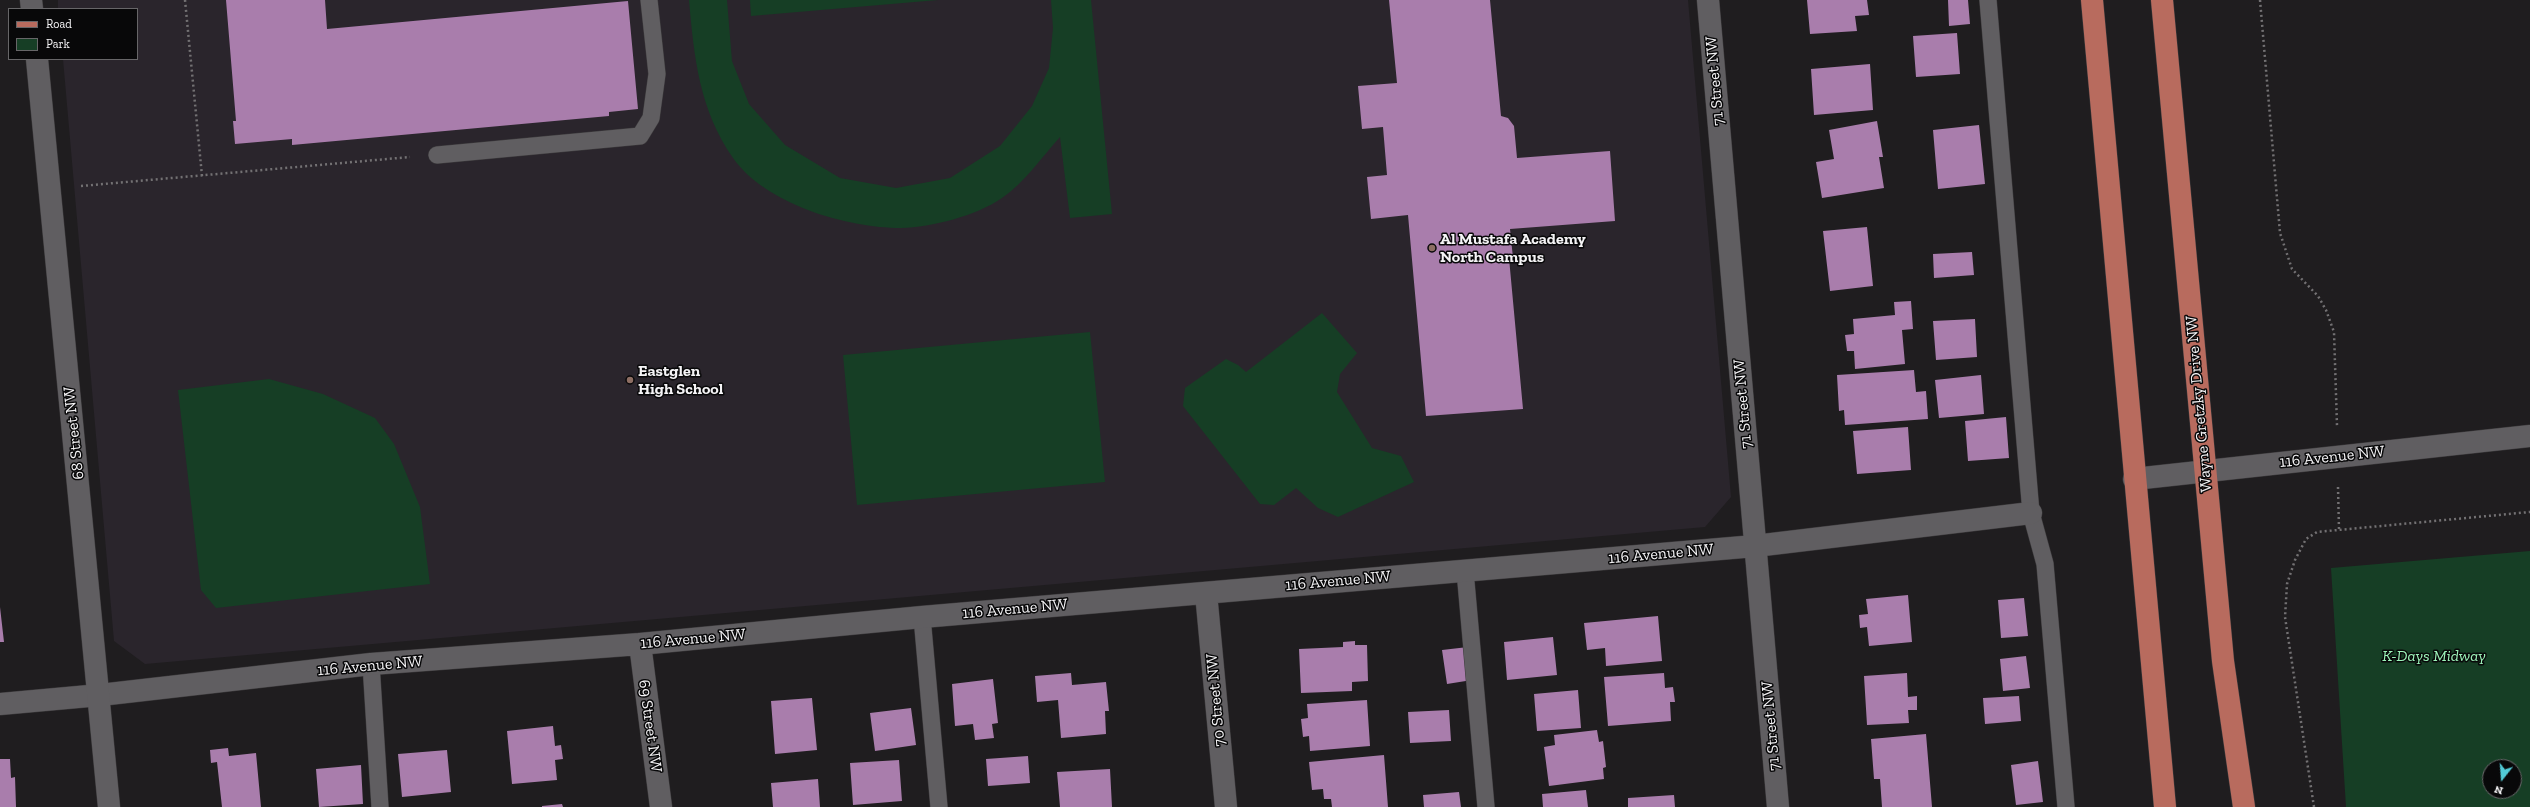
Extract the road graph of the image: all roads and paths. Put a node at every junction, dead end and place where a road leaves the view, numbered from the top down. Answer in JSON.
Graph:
{"nodes":[{"id":1,"x":185,"y":0,"type":"edge"},
{"id":2,"x":649,"y":0,"type":"edge"},
{"id":3,"x":1708,"y":0,"type":"edge"},
{"id":4,"x":1988,"y":0,"type":"edge"},
{"id":5,"x":2092,"y":0,"type":"edge"},
{"id":6,"x":2162,"y":0,"type":"edge"},
{"id":7,"x":2260,"y":0,"type":"edge"},
{"id":8,"x":37,"y":60,"type":"edge"},
{"id":9,"x":437,"y":155,"type":"joint"},
{"id":10,"x":202,"y":176,"type":"junction"},
{"id":11,"x":74,"y":187,"type":"dead end"},
{"id":12,"x":2336,"y":363,"type":"dead end"},
{"id":13,"x":2530,"y":436,"type":"edge"},
{"id":14,"x":2205,"y":471,"type":"junction"},
{"id":15,"x":2134,"y":479,"type":"junction"},
{"id":16,"x":2530,"y":512,"type":"edge"},
{"id":17,"x":2031,"y":514,"type":"junction"},
{"id":18,"x":1755,"y":546,"type":"junction"},
{"id":19,"x":1464,"y":571,"type":"junction"},
{"id":20,"x":1206,"y":593,"type":"junction"},
{"id":21,"x":922,"y":617,"type":"junction"},
{"id":22,"x":640,"y":644,"type":"junction"},
{"id":23,"x":371,"y":664,"type":"junction"},
{"id":24,"x":100,"y":696,"type":"junction"},
{"id":25,"x":0,"y":704,"type":"edge"},
{"id":26,"x":109,"y":807,"type":"edge"},
{"id":27,"x":380,"y":807,"type":"edge"},
{"id":28,"x":661,"y":807,"type":"edge"},
{"id":29,"x":939,"y":807,"type":"edge"},
{"id":30,"x":1226,"y":807,"type":"edge"},
{"id":31,"x":1486,"y":807,"type":"edge"},
{"id":32,"x":1778,"y":807,"type":"edge"},
{"id":33,"x":2066,"y":807,"type":"edge"},
{"id":34,"x":2165,"y":807,"type":"edge"},
{"id":35,"x":2244,"y":807,"type":"edge"},
{"id":36,"x":2314,"y":807,"type":"edge"}],
"edges":[{"from":1,"to":10,"type":"path"},
{"from":2,"to":9,"type":"lane"},
{"from":3,"to":18,"type":"street","name":"71 Street NW"},
{"from":4,"to":17,"type":"lane"},
{"from":5,"to":15,"type":"main road"},
{"from":6,"to":14,"type":"main road","name":"Wayne Gretzky Drive NW"},
{"from":7,"to":12,"type":"path"},
{"from":8,"to":24,"type":"street","name":"68 Street NW"},
{"from":9,"to":10,"type":"path"},
{"from":10,"to":11,"type":"path"},
{"from":13,"to":14,"type":"street","name":"116 Avenue NW"},
{"from":14,"to":15,"type":"street","name":"116 Avenue NW"},
{"from":14,"to":35,"type":"main road","name":"Wayne Gretzky Drive NW"},
{"from":15,"to":34,"type":"main road"},
{"from":16,"to":36,"type":"path"},
{"from":17,"to":18,"type":"street","name":"116 Avenue NW"},
{"from":17,"to":33,"type":"lane"},
{"from":18,"to":19,"type":"street","name":"116 Avenue NW"},
{"from":18,"to":32,"type":"street","name":"71 Street NW"},
{"from":19,"to":20,"type":"street","name":"116 Avenue NW"},
{"from":19,"to":31,"type":"lane"},
{"from":20,"to":21,"type":"street","name":"116 Avenue NW"},
{"from":20,"to":30,"type":"street","name":"70 Street NW"},
{"from":21,"to":22,"type":"street","name":"116 Avenue NW"},
{"from":21,"to":29,"type":"lane"},
{"from":22,"to":23,"type":"street","name":"116 Avenue NW"},
{"from":22,"to":28,"type":"street","name":"69 Street NW"},
{"from":23,"to":24,"type":"street","name":"116 Avenue NW"},
{"from":23,"to":27,"type":"lane"},
{"from":24,"to":25,"type":"street","name":"116 Avenue NW"},
{"from":24,"to":26,"type":"street","name":"68 Street NW"}]}
